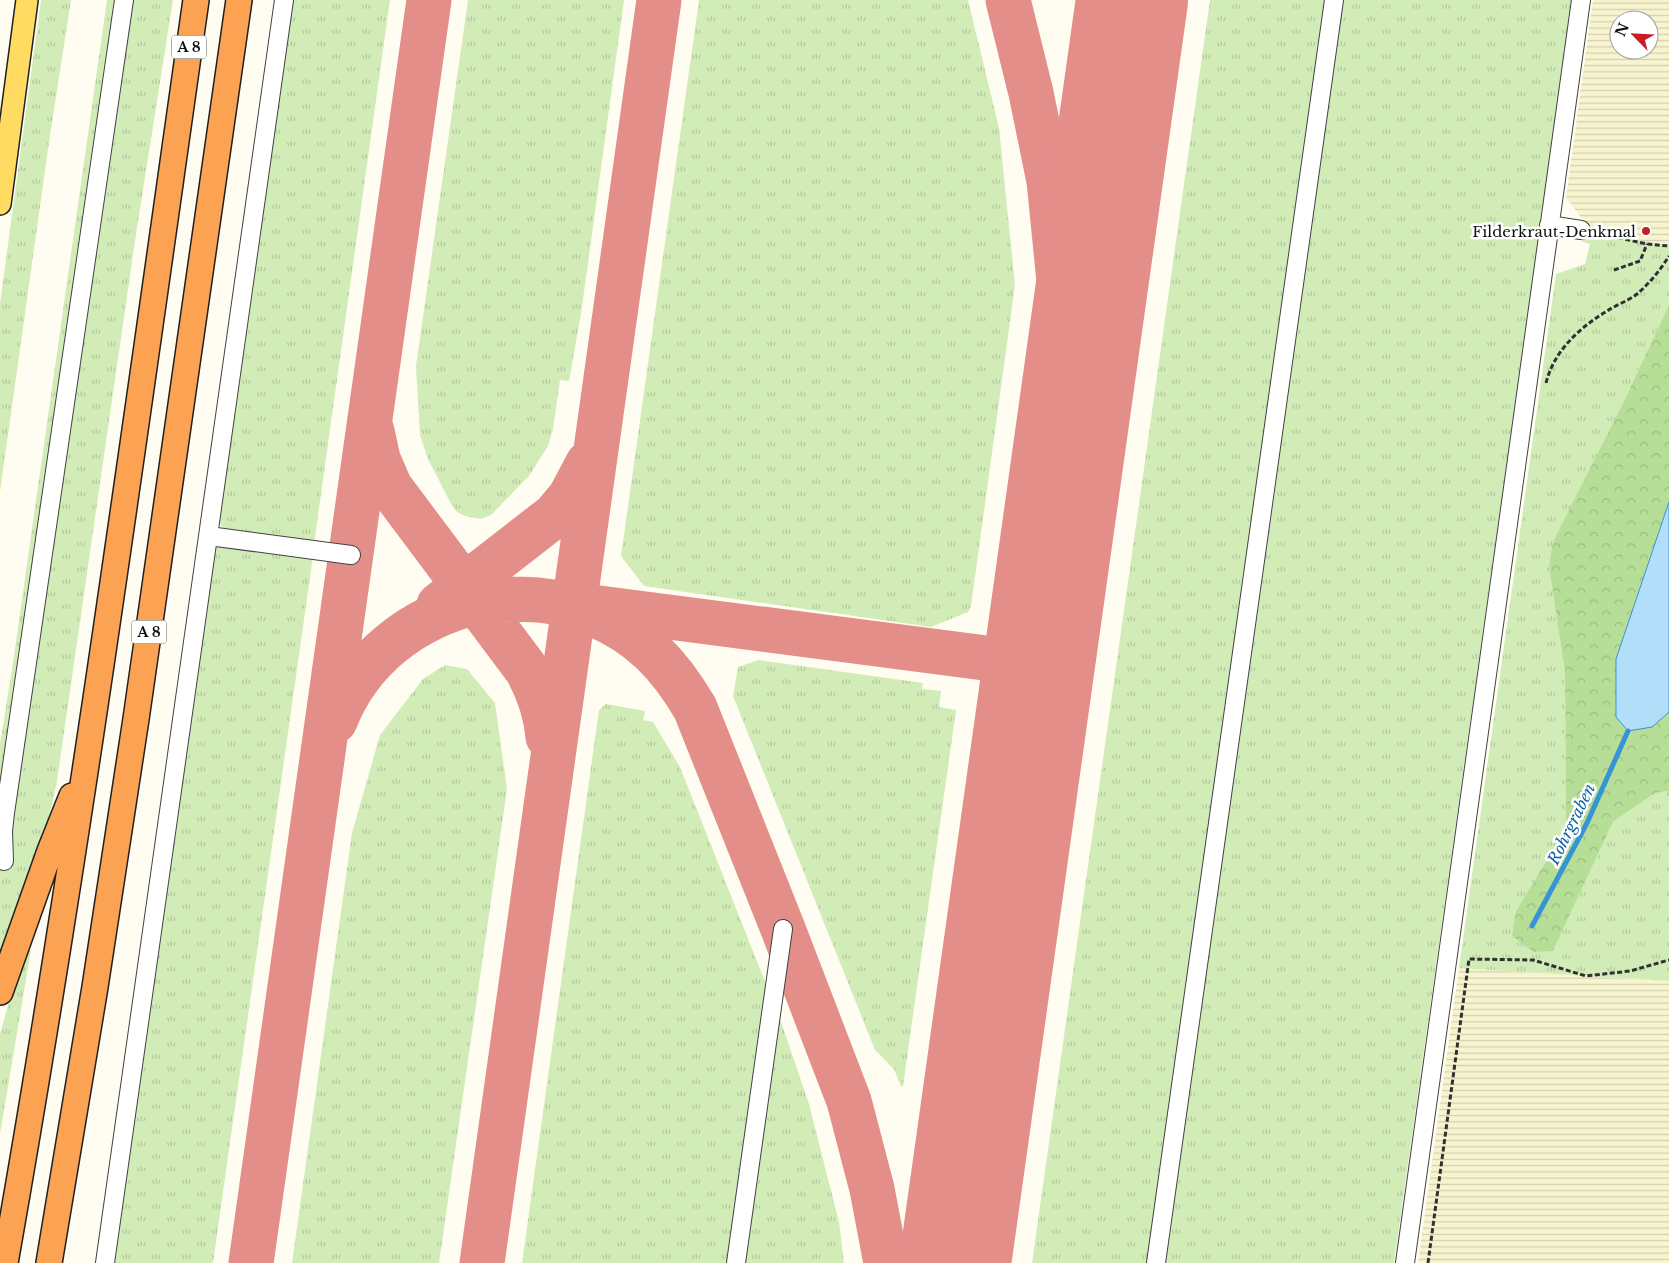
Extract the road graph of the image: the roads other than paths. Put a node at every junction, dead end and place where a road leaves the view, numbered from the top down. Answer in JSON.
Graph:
{"nodes":[{"id":1,"x":27,"y":0,"type":"edge"},
{"id":2,"x":124,"y":0,"type":"edge"},
{"id":3,"x":196,"y":0,"type":"edge"},
{"id":4,"x":239,"y":0,"type":"edge"},
{"id":5,"x":284,"y":0,"type":"edge"},
{"id":6,"x":1334,"y":0,"type":"edge"},
{"id":7,"x":1581,"y":0,"type":"edge"},
{"id":8,"x":0,"y":204,"type":"edge"},
{"id":9,"x":1549,"y":225,"type":"junction"},
{"id":10,"x":1581,"y":230,"type":"road end"},
{"id":11,"x":209,"y":536,"type":"junction"},
{"id":12,"x":351,"y":555,"type":"dead end"},
{"id":13,"x":86,"y":762,"type":"junction"},
{"id":14,"x":4,"y":861,"type":"dead end"},
{"id":15,"x":783,"y":929,"type":"dead end"},
{"id":16,"x":0,"y":992,"type":"edge"},
{"id":17,"x":5,"y":1263,"type":"edge"},
{"id":18,"x":49,"y":1263,"type":"edge"},
{"id":19,"x":105,"y":1263,"type":"edge"},
{"id":20,"x":736,"y":1263,"type":"edge"},
{"id":21,"x":1156,"y":1263,"type":"edge"},
{"id":22,"x":1406,"y":1263,"type":"edge"}],
"edges":[{"from":1,"to":8,"type":"main road"},
{"from":2,"to":14,"type":"lane"},
{"from":3,"to":13,"type":"highway","number":"A 8"},
{"from":4,"to":18,"type":"highway","number":"A 8"},
{"from":5,"to":11,"type":"lane"},
{"from":6,"to":21,"type":"lane"},
{"from":7,"to":9,"type":"lane"},
{"from":9,"to":10,"type":"lane"},
{"from":9,"to":22,"type":"lane"},
{"from":11,"to":12,"type":"lane"},
{"from":11,"to":19,"type":"lane"},
{"from":13,"to":16,"type":"highway"},
{"from":13,"to":17,"type":"highway","number":"A 8"},
{"from":15,"to":20,"type":"lane"}]}
